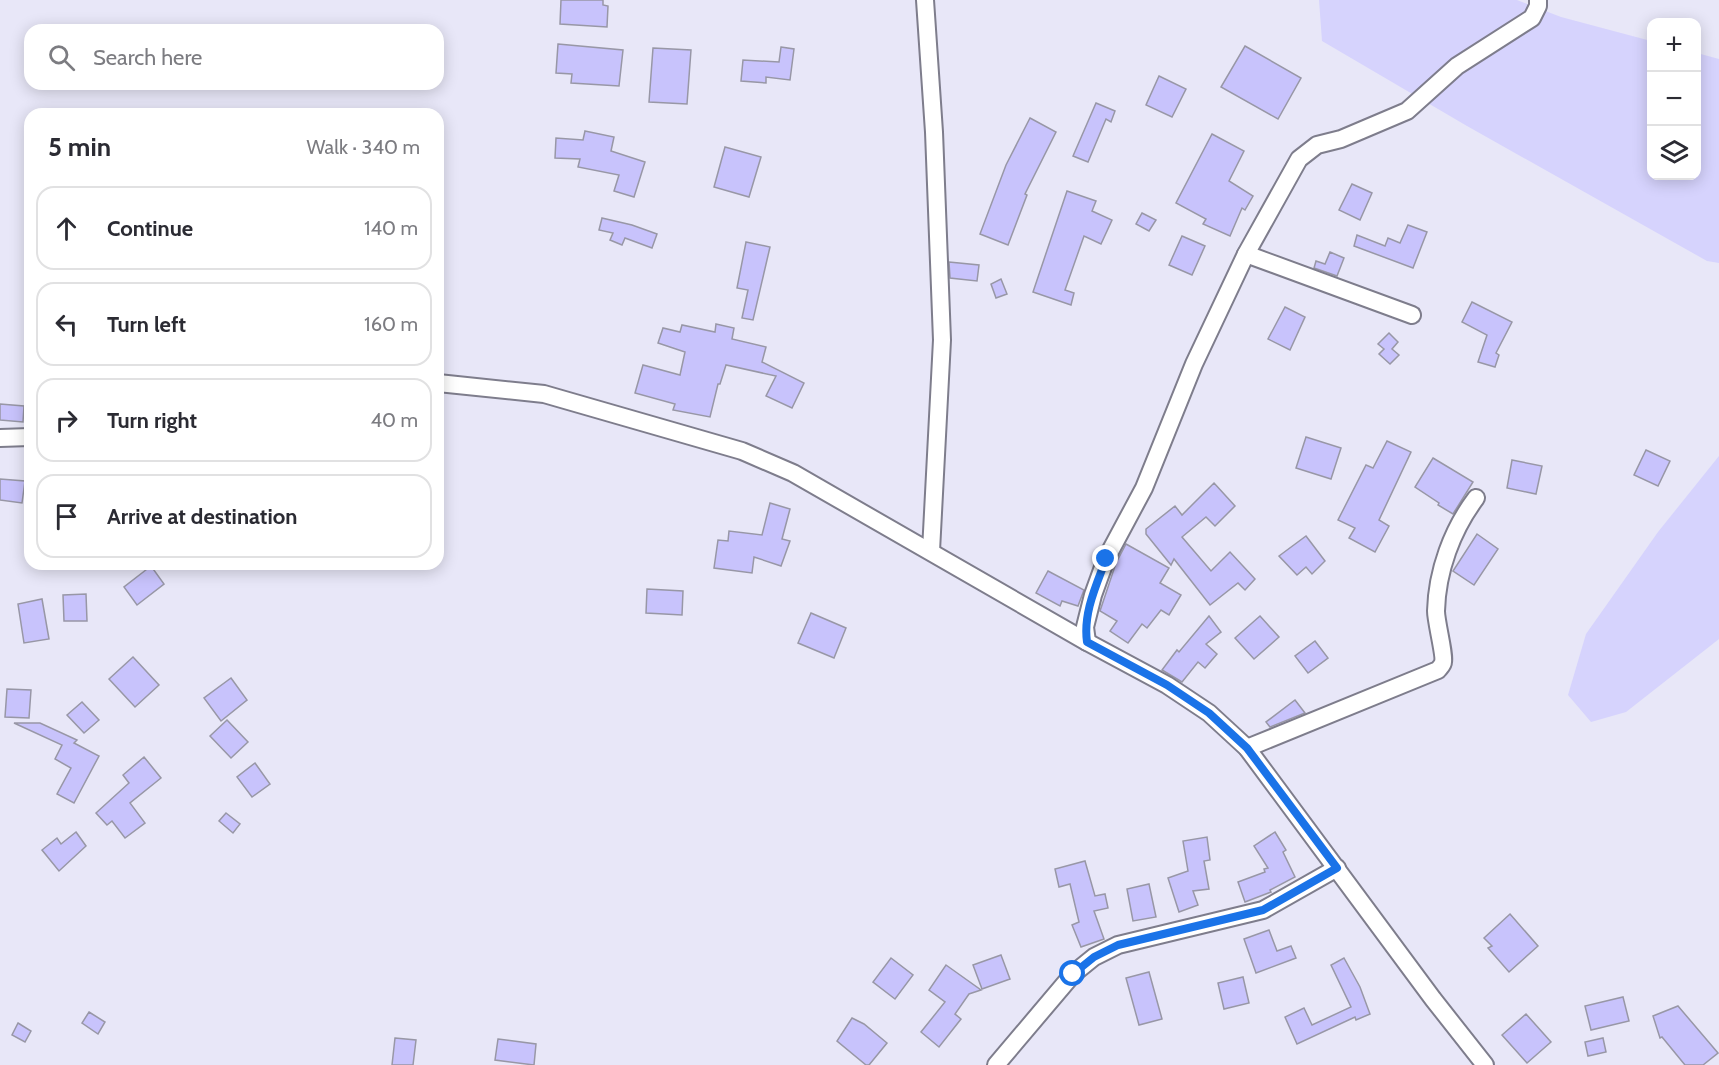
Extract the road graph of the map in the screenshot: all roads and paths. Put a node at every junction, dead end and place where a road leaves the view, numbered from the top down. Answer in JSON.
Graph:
{"nodes":[{"id":1,"x":925,"y":0,"type":"edge"},
{"id":2,"x":1538,"y":0,"type":"edge"},
{"id":3,"x":1246,"y":254,"type":"junction"},
{"id":4,"x":1412,"y":315,"type":"dead end"},
{"id":5,"x":444,"y":384,"type":"edge"},
{"id":6,"x":24,"y":437,"type":"edge"},
{"id":7,"x":0,"y":438,"type":"edge"},
{"id":8,"x":1476,"y":498,"type":"dead end"},
{"id":9,"x":931,"y":551,"type":"junction"},
{"id":10,"x":1087,"y":642,"type":"junction"},
{"id":11,"x":1247,"y":748,"type":"junction"},
{"id":12,"x":1337,"y":868,"type":"junction"},
{"id":13,"x":996,"y":1065,"type":"edge"},
{"id":14,"x":1485,"y":1065,"type":"edge"}],
"edges":[{"from":1,"to":9,"type":"street"},
{"from":2,"to":3,"type":"street"},
{"from":3,"to":4,"type":"street"},
{"from":3,"to":10,"type":"street"},
{"from":5,"to":9,"type":"street"},
{"from":6,"to":7,"type":"street"},
{"from":8,"to":11,"type":"street"},
{"from":9,"to":10,"type":"street"},
{"from":10,"to":11,"type":"street"},
{"from":11,"to":12,"type":"street"},
{"from":12,"to":13,"type":"street"},
{"from":12,"to":14,"type":"street"}]}
